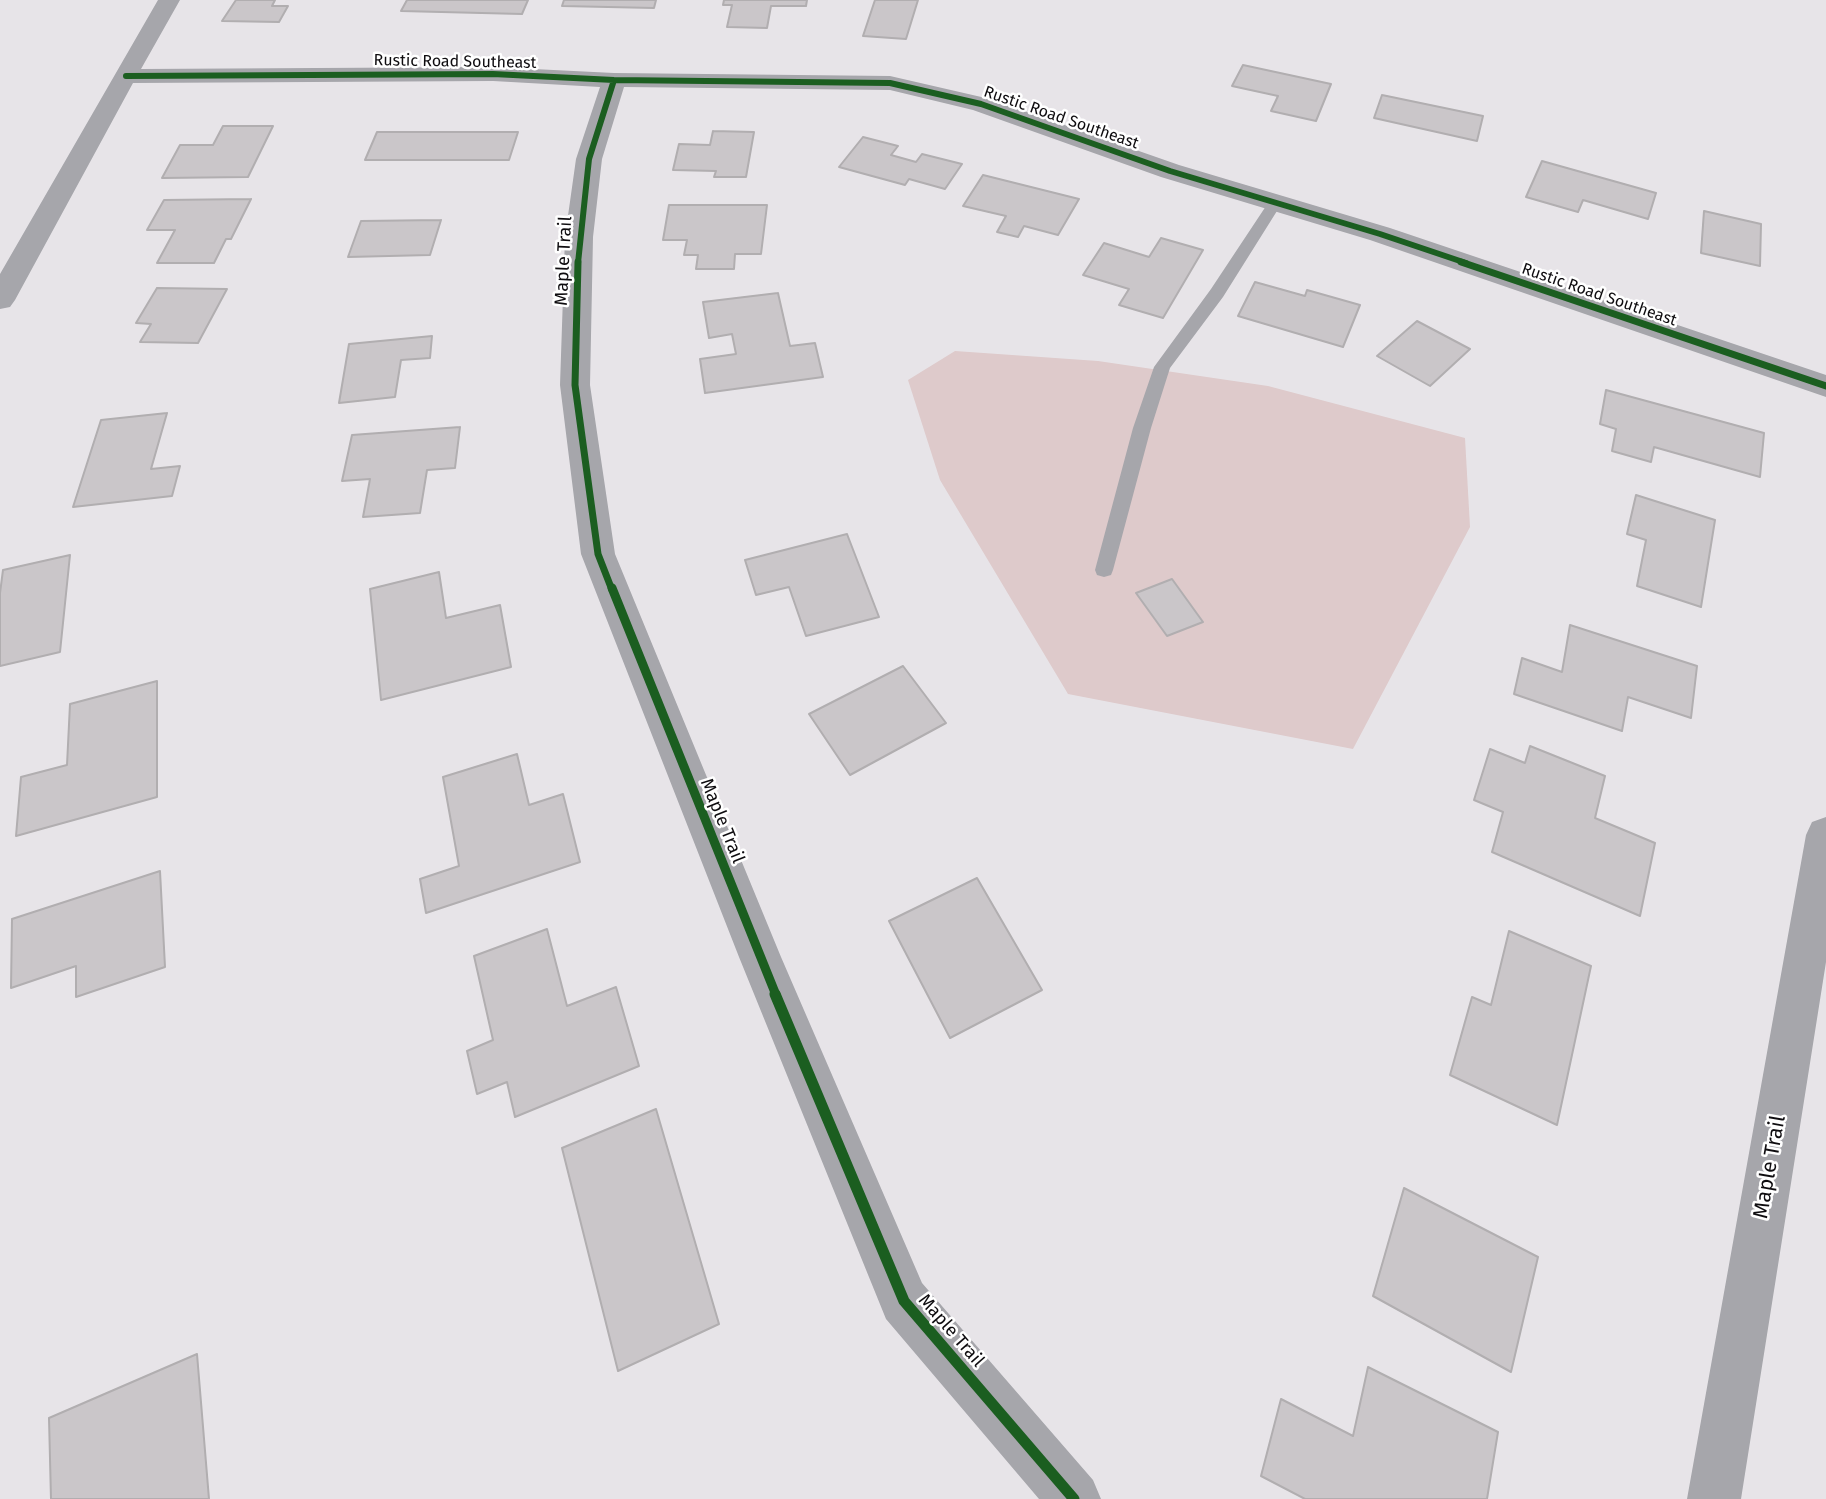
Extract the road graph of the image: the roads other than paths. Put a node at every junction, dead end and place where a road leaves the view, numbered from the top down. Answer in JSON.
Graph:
{"nodes":[{"id":1,"x":169,"y":0,"type":"edge"},
{"id":2,"x":126,"y":76,"type":"junction"},
{"id":3,"x":614,"y":80,"type":"junction"},
{"id":4,"x":1275,"y":203,"type":"junction"},
{"id":5,"x":0,"y":300,"type":"edge"},
{"id":6,"x":1826,"y":386,"type":"edge"},
{"id":7,"x":1104,"y":569,"type":"dead end"},
{"id":8,"x":1826,"y":835,"type":"edge"},
{"id":9,"x":1074,"y":1499,"type":"edge"},
{"id":10,"x":1714,"y":1499,"type":"edge"}],
"edges":[{"from":1,"to":2,"type":"street"},
{"from":2,"to":3,"type":"street","name":"Rustic Road Southeast"},
{"from":2,"to":5,"type":"street"},
{"from":3,"to":4,"type":"street","name":"Rustic Road Southeast"},
{"from":3,"to":9,"type":"street","name":"Maple Trail"},
{"from":4,"to":6,"type":"street","name":"Rustic Road Southeast"},
{"from":4,"to":7,"type":"lane"},
{"from":8,"to":10,"type":"street","name":"Maple Trail"}]}
